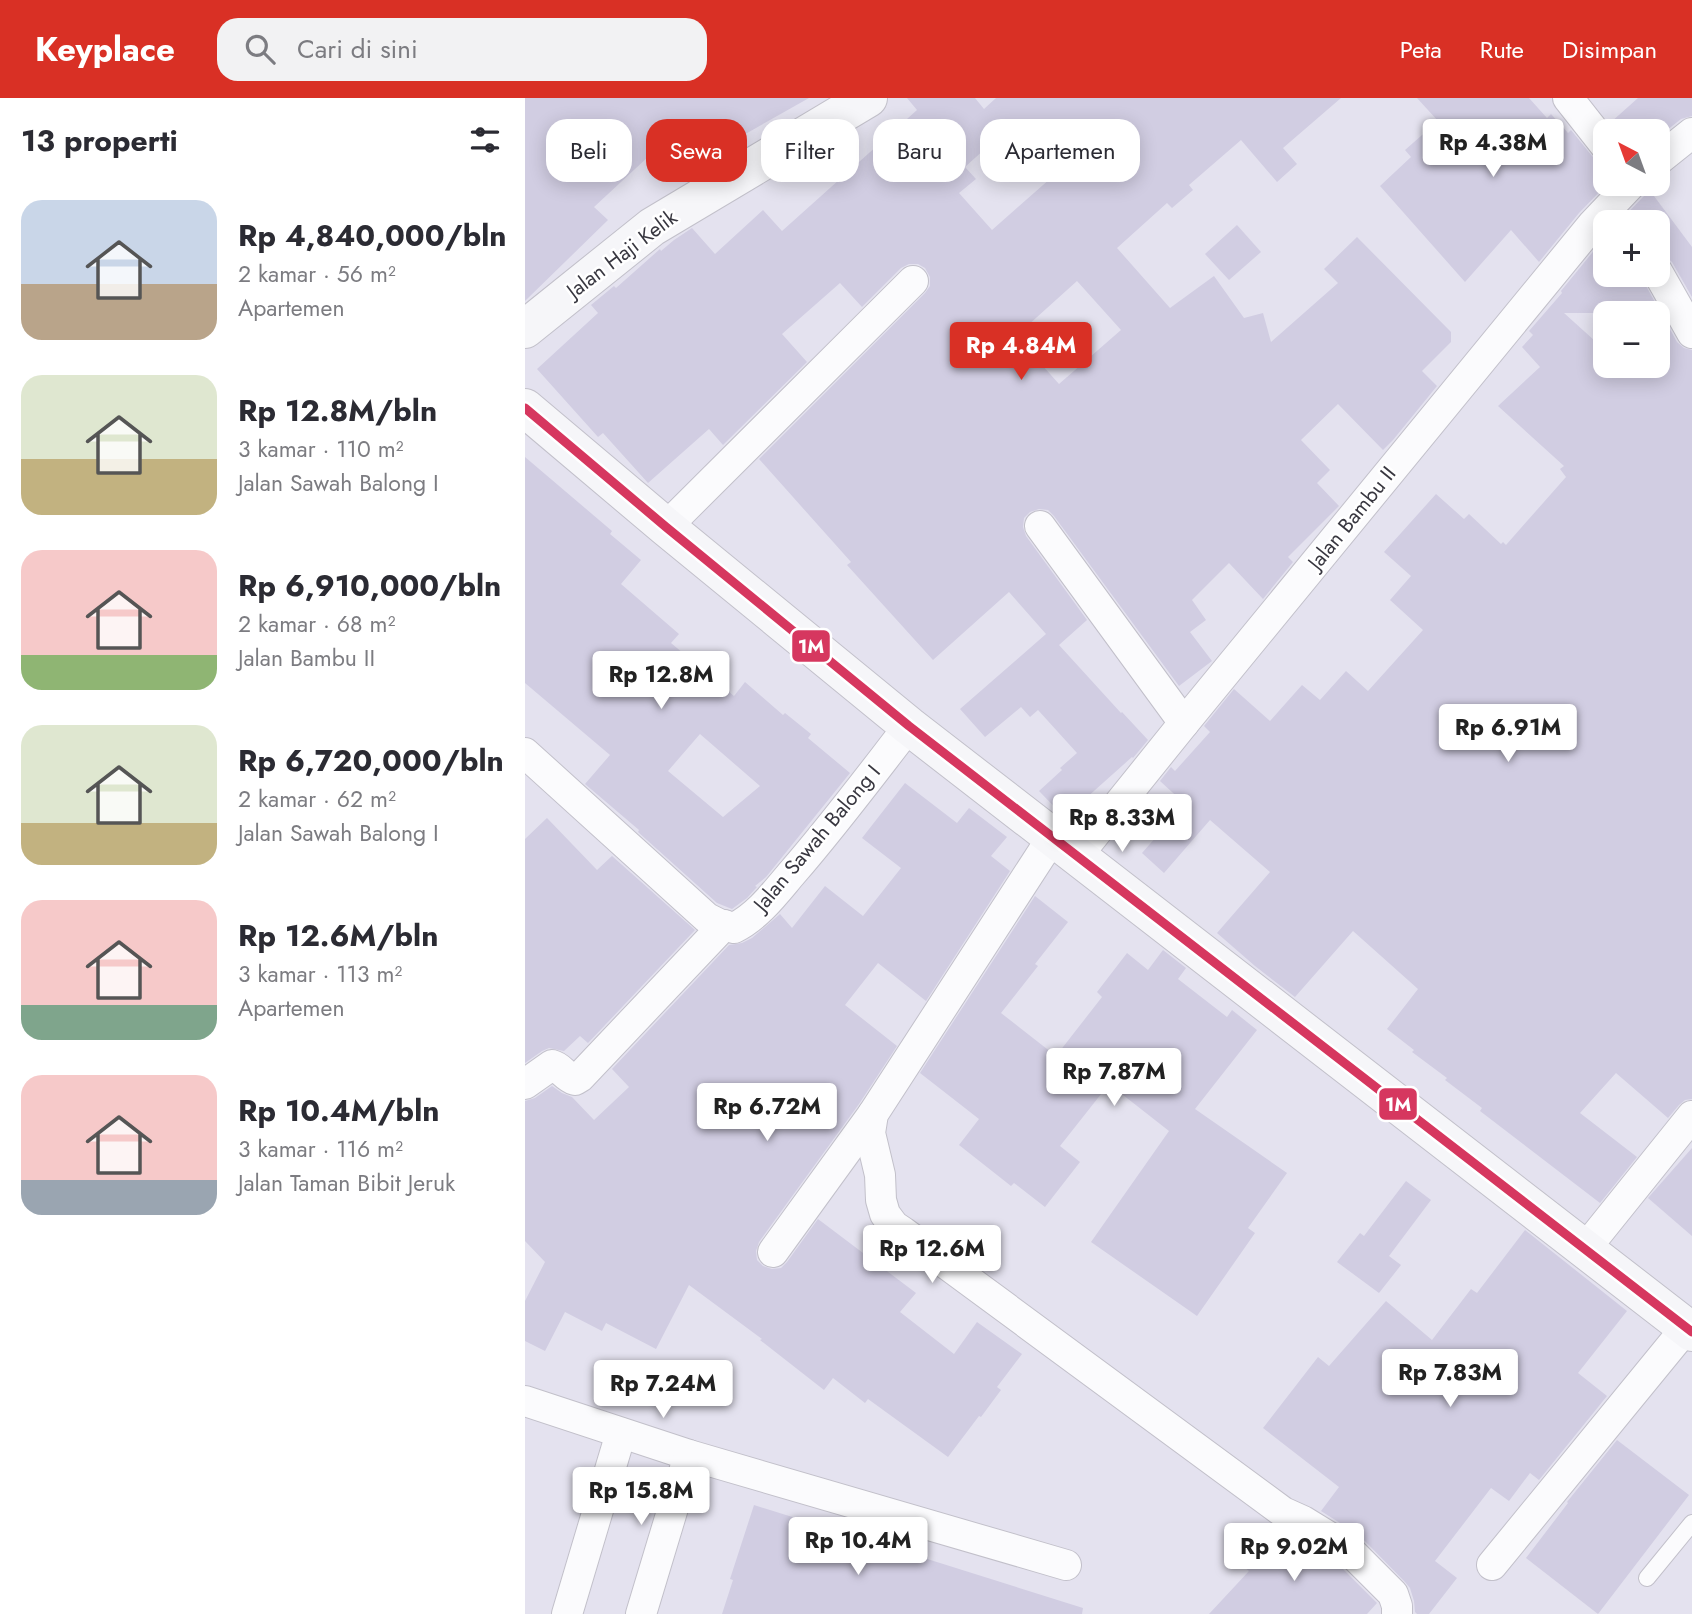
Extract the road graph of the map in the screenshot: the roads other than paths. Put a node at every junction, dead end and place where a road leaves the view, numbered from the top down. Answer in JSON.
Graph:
{"nodes":[{"id":1,"x":868,"y":98,"type":"edge"},
{"id":2,"x":1568,"y":98,"type":"edge"},
{"id":3,"x":1593,"y":130,"type":"edge"},
{"id":4,"x":1692,"y":133,"type":"edge"},
{"id":5,"x":1670,"y":151,"type":"edge"},
{"id":6,"x":1626,"y":202,"type":"edge"},
{"id":7,"x":913,"y":281,"type":"dead end"},
{"id":8,"x":1666,"y":287,"type":"edge"},
{"id":9,"x":525,"y":329,"type":"edge"},
{"id":10,"x":1692,"y":333,"type":"edge"},
{"id":11,"x":525,"y":408,"type":"edge"},
{"id":12,"x":1040,"y":526,"type":"dead end"},
{"id":13,"x":666,"y":527,"type":"junction"},
{"id":14,"x":1184,"y":723,"type":"junction"},
{"id":15,"x":909,"y":726,"type":"junction"},
{"id":16,"x":525,"y":753,"type":"edge"},
{"id":17,"x":1065,"y":847,"type":"junction"},
{"id":18,"x":724,"y":925,"type":"junction"},
{"id":19,"x":525,"y":1084,"type":"edge"},
{"id":20,"x":873,"y":1114,"type":"junction"},
{"id":21,"x":1692,"y":1116,"type":"edge"},
{"id":22,"x":1585,"y":1249,"type":"junction"},
{"id":23,"x":773,"y":1252,"type":"dead end"},
{"id":24,"x":1689,"y":1330,"type":"edge"},
{"id":25,"x":525,"y":1401,"type":"edge"},
{"id":26,"x":621,"y":1433,"type":"junction"},
{"id":27,"x":689,"y":1455,"type":"junction"},
{"id":28,"x":1692,"y":1523,"type":"edge"},
{"id":29,"x":1066,"y":1565,"type":"dead end"},
{"id":30,"x":1492,"y":1565,"type":"dead end"},
{"id":31,"x":1647,"y":1578,"type":"dead end"},
{"id":32,"x":567,"y":1614,"type":"edge"},
{"id":33,"x":641,"y":1614,"type":"edge"},
{"id":34,"x":1397,"y":1614,"type":"edge"}],
"edges":[{"from":1,"to":9,"type":"main road","name":"Jalan Haji Kelik"},
{"from":2,"to":3,"type":"street"},
{"from":4,"to":5,"type":"street"},
{"from":6,"to":14,"type":"street","name":"Jalan Bambu II"},
{"from":7,"to":13,"type":"street"},
{"from":8,"to":10,"type":"street"},
{"from":11,"to":13,"type":"main road"},
{"from":12,"to":14,"type":"street"},
{"from":13,"to":15,"type":"main road"},
{"from":14,"to":17,"type":"street","name":"Jalan Bambu II"},
{"from":15,"to":17,"type":"main road"},
{"from":15,"to":18,"type":"street","name":"Jalan Sawah Balong I"},
{"from":16,"to":18,"type":"street"},
{"from":17,"to":20,"type":"street","name":"Jalan Bambu II"},
{"from":17,"to":22,"type":"main road"},
{"from":18,"to":19,"type":"street"},
{"from":20,"to":23,"type":"street","name":"Jalan Bambu II"},
{"from":20,"to":34,"type":"street"},
{"from":21,"to":22,"type":"street"},
{"from":22,"to":24,"type":"main road"},
{"from":24,"to":30,"type":"street"},
{"from":25,"to":26,"type":"street"},
{"from":26,"to":27,"type":"street"},
{"from":26,"to":32,"type":"street"},
{"from":27,"to":29,"type":"street"},
{"from":27,"to":33,"type":"street"},
{"from":28,"to":31,"type":"lane"}]}
